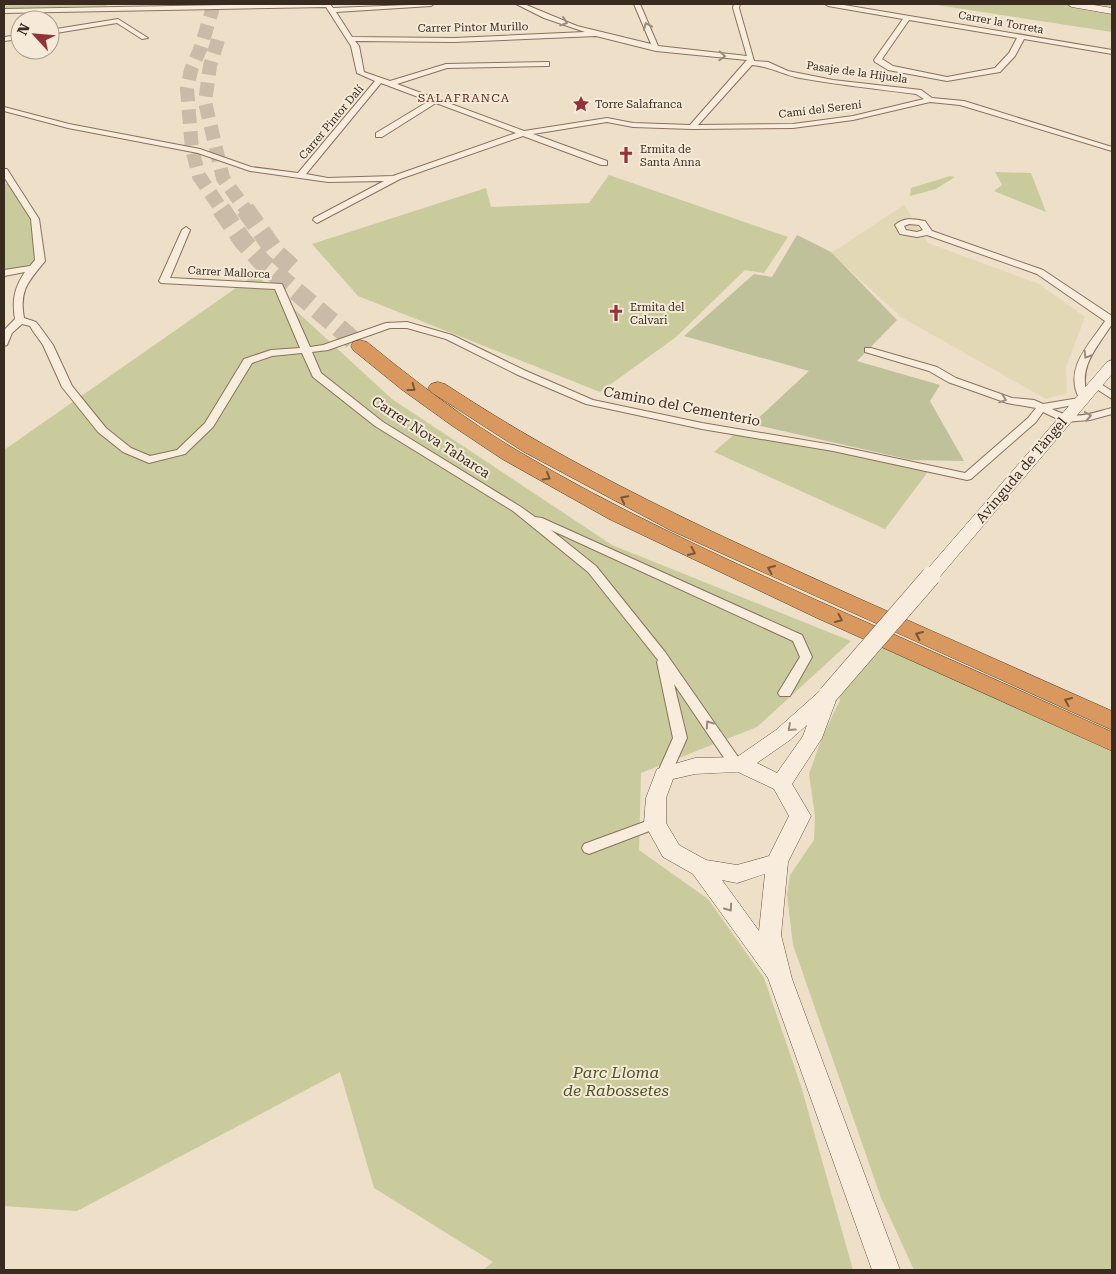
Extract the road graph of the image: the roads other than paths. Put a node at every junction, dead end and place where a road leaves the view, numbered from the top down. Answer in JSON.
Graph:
{"nodes":[{"id":1,"x":431,"y":4,"type":"edge"},
{"id":2,"x":519,"y":4,"type":"edge"},
{"id":3,"x":637,"y":4,"type":"edge"},
{"id":4,"x":737,"y":4,"type":"edge"},
{"id":5,"x":828,"y":4,"type":"edge"},
{"id":6,"x":1072,"y":4,"type":"edge"},
{"id":7,"x":328,"y":6,"type":"edge"},
{"id":8,"x":1112,"y":10,"type":"edge"},
{"id":9,"x":4,"y":11,"type":"edge"},
{"id":10,"x":908,"y":17,"type":"junction"},
{"id":11,"x":60,"y":31,"type":"edge"},
{"id":12,"x":596,"y":34,"type":"junction"},
{"id":13,"x":1022,"y":36,"type":"junction"},
{"id":14,"x":144,"y":38,"type":"dead end"},
{"id":15,"x":350,"y":39,"type":"junction"},
{"id":16,"x":656,"y":49,"type":"junction"},
{"id":17,"x":1112,"y":52,"type":"edge"},
{"id":18,"x":750,"y":61,"type":"junction"},
{"id":19,"x":546,"y":64,"type":"dead end"},
{"id":20,"x":379,"y":81,"type":"junction"},
{"id":21,"x":389,"y":84,"type":"junction"},
{"id":22,"x":930,"y":100,"type":"junction"},
{"id":23,"x":434,"y":101,"type":"junction"},
{"id":24,"x":4,"y":109,"type":"edge"},
{"id":25,"x":692,"y":127,"type":"junction"},
{"id":26,"x":523,"y":133,"type":"junction"},
{"id":27,"x":378,"y":135,"type":"dead end"},
{"id":28,"x":1112,"y":149,"type":"edge"},
{"id":29,"x":604,"y":163,"type":"dead end"},
{"id":30,"x":4,"y":171,"type":"edge"},
{"id":31,"x":299,"y":177,"type":"junction"},
{"id":32,"x":397,"y":178,"type":"junction"},
{"id":33,"x":317,"y":220,"type":"dead end"},
{"id":34,"x":186,"y":230,"type":"dead end"},
{"id":35,"x":927,"y":232,"type":"dead end"},
{"id":36,"x":33,"y":268,"type":"junction"},
{"id":37,"x":4,"y":273,"type":"edge"},
{"id":38,"x":1111,"y":319,"type":"edge"},
{"id":39,"x":20,"y":320,"type":"junction"},
{"id":40,"x":4,"y":343,"type":"edge"},
{"id":41,"x":368,"y":343,"type":"joint"},
{"id":42,"x":306,"y":350,"type":"junction"},
{"id":43,"x":868,"y":350,"type":"dead end"},
{"id":44,"x":1112,"y":364,"type":"edge"},
{"id":45,"x":1107,"y":390,"type":"edge"},
{"id":46,"x":1082,"y":399,"type":"junction"},
{"id":47,"x":1038,"y":405,"type":"junction"},
{"id":48,"x":1112,"y":411,"type":"edge"},
{"id":49,"x":1064,"y":419,"type":"junction"},
{"id":50,"x":522,"y":513,"type":"junction"},
{"id":51,"x":931,"y":576,"type":"joint"},
{"id":52,"x":661,"y":655,"type":"junction"},
{"id":53,"x":785,"y":693,"type":"dead end"},
{"id":54,"x":828,"y":695,"type":"junction"},
{"id":55,"x":1112,"y":721,"type":"edge"},
{"id":56,"x":1112,"y":742,"type":"edge"},
{"id":57,"x":739,"y":764,"type":"junction"},
{"id":58,"x":664,"y":774,"type":"junction"},
{"id":59,"x":781,"y":784,"type":"junction"},
{"id":60,"x":654,"y":823,"type":"junction"},
{"id":61,"x":589,"y":848,"type":"dead end"},
{"id":62,"x":777,"y":862,"type":"junction"},
{"id":63,"x":701,"y":868,"type":"junction"},
{"id":64,"x":780,"y":978,"type":"junction"},
{"id":65,"x":886,"y":1270,"type":"edge"}],
"edges":[{"from":1,"to":7,"type":"street"},
{"from":2,"to":12,"type":"street","one_way":true},
{"from":16,"to":3,"type":"street","one_way":true},
{"from":4,"to":18,"type":"street"},
{"from":5,"to":10,"type":"street","name":"Carrer la Torreta"},
{"from":6,"to":8,"type":"main road"},
{"from":7,"to":9,"type":"street"},
{"from":7,"to":15,"type":"street"},
{"from":10,"to":13,"type":"street","name":"Carrer la Torreta"},
{"from":10,"to":13,"type":"street"},
{"from":11,"to":14,"type":"street"},
{"from":12,"to":15,"type":"street","name":"Carrer Pintor Murillo"},
{"from":12,"to":16,"type":"street","name":"Pasaje de la Hijuela"},
{"from":13,"to":17,"type":"street","name":"Carrer la Torreta"},
{"from":15,"to":20,"type":"street"},
{"from":16,"to":18,"type":"street","name":"Pasaje de la Hijuela","one_way":true},
{"from":18,"to":22,"type":"street","name":"Pasaje de la Hijuela"},
{"from":18,"to":25,"type":"street"},
{"from":19,"to":21,"type":"street"},
{"from":20,"to":21,"type":"street"},
{"from":20,"to":31,"type":"street","name":"Carrer Pintor Dalí"},
{"from":21,"to":23,"type":"street"},
{"from":22,"to":25,"type":"street","name":"Camí del Serení"},
{"from":22,"to":28,"type":"street","name":"Camí del Serení"},
{"from":23,"to":26,"type":"street"},
{"from":23,"to":27,"type":"street"},
{"from":24,"to":31,"type":"street"},
{"from":25,"to":26,"type":"street","name":"Camí del Serení"},
{"from":26,"to":29,"type":"street"},
{"from":26,"to":32,"type":"street","name":"Camí del Serení"},
{"from":30,"to":36,"type":"street"},
{"from":31,"to":32,"type":"street"},
{"from":32,"to":33,"type":"street"},
{"from":34,"to":42,"type":"street","name":"Carrer Mallorca"},
{"from":35,"to":38,"type":"street"},
{"from":36,"to":37,"type":"street"},
{"from":36,"to":39,"type":"street"},
{"from":38,"to":46,"type":"street","one_way":true},
{"from":39,"to":40,"type":"street"},
{"from":39,"to":42,"type":"street"},
{"from":55,"to":41,"type":"highway","one_way":true},
{"from":41,"to":56,"type":"highway","one_way":true},
{"from":42,"to":47,"type":"street","name":"Camino del Cementerio"},
{"from":42,"to":50,"type":"street","name":"Carrer Nova Tabarca"},
{"from":43,"to":47,"type":"street","one_way":true},
{"from":44,"to":45,"type":"main road","name":"Avinguda de Tàngel"},
{"from":45,"to":46,"type":"main road","name":"Avinguda de Tàngel"},
{"from":46,"to":47,"type":"street"},
{"from":46,"to":49,"type":"main road","name":"Avinguda de Tàngel"},
{"from":47,"to":49,"type":"street"},
{"from":49,"to":48,"type":"street","one_way":true},
{"from":49,"to":51,"type":"main road","name":"Avinguda de Tàngel"},
{"from":50,"to":52,"type":"street","name":"Carrer Nova Tabarca"},
{"from":50,"to":53,"type":"street"},
{"from":51,"to":54,"type":"main road","bridge":true},
{"from":57,"to":52,"type":"street","name":"Carrer Nova Tabarca","one_way":true},
{"from":52,"to":58,"type":"street"},
{"from":54,"to":57,"type":"main road","one_way":true},
{"from":54,"to":59,"type":"main road"},
{"from":57,"to":58,"type":"main road"},
{"from":57,"to":59,"type":"main road"},
{"from":58,"to":60,"type":"main road"},
{"from":59,"to":62,"type":"main road"},
{"from":60,"to":61,"type":"street"},
{"from":60,"to":63,"type":"main road"},
{"from":62,"to":63,"type":"main road"},
{"from":62,"to":64,"type":"main road"},
{"from":63,"to":64,"type":"main road","one_way":true},
{"from":64,"to":65,"type":"main road"}]}
